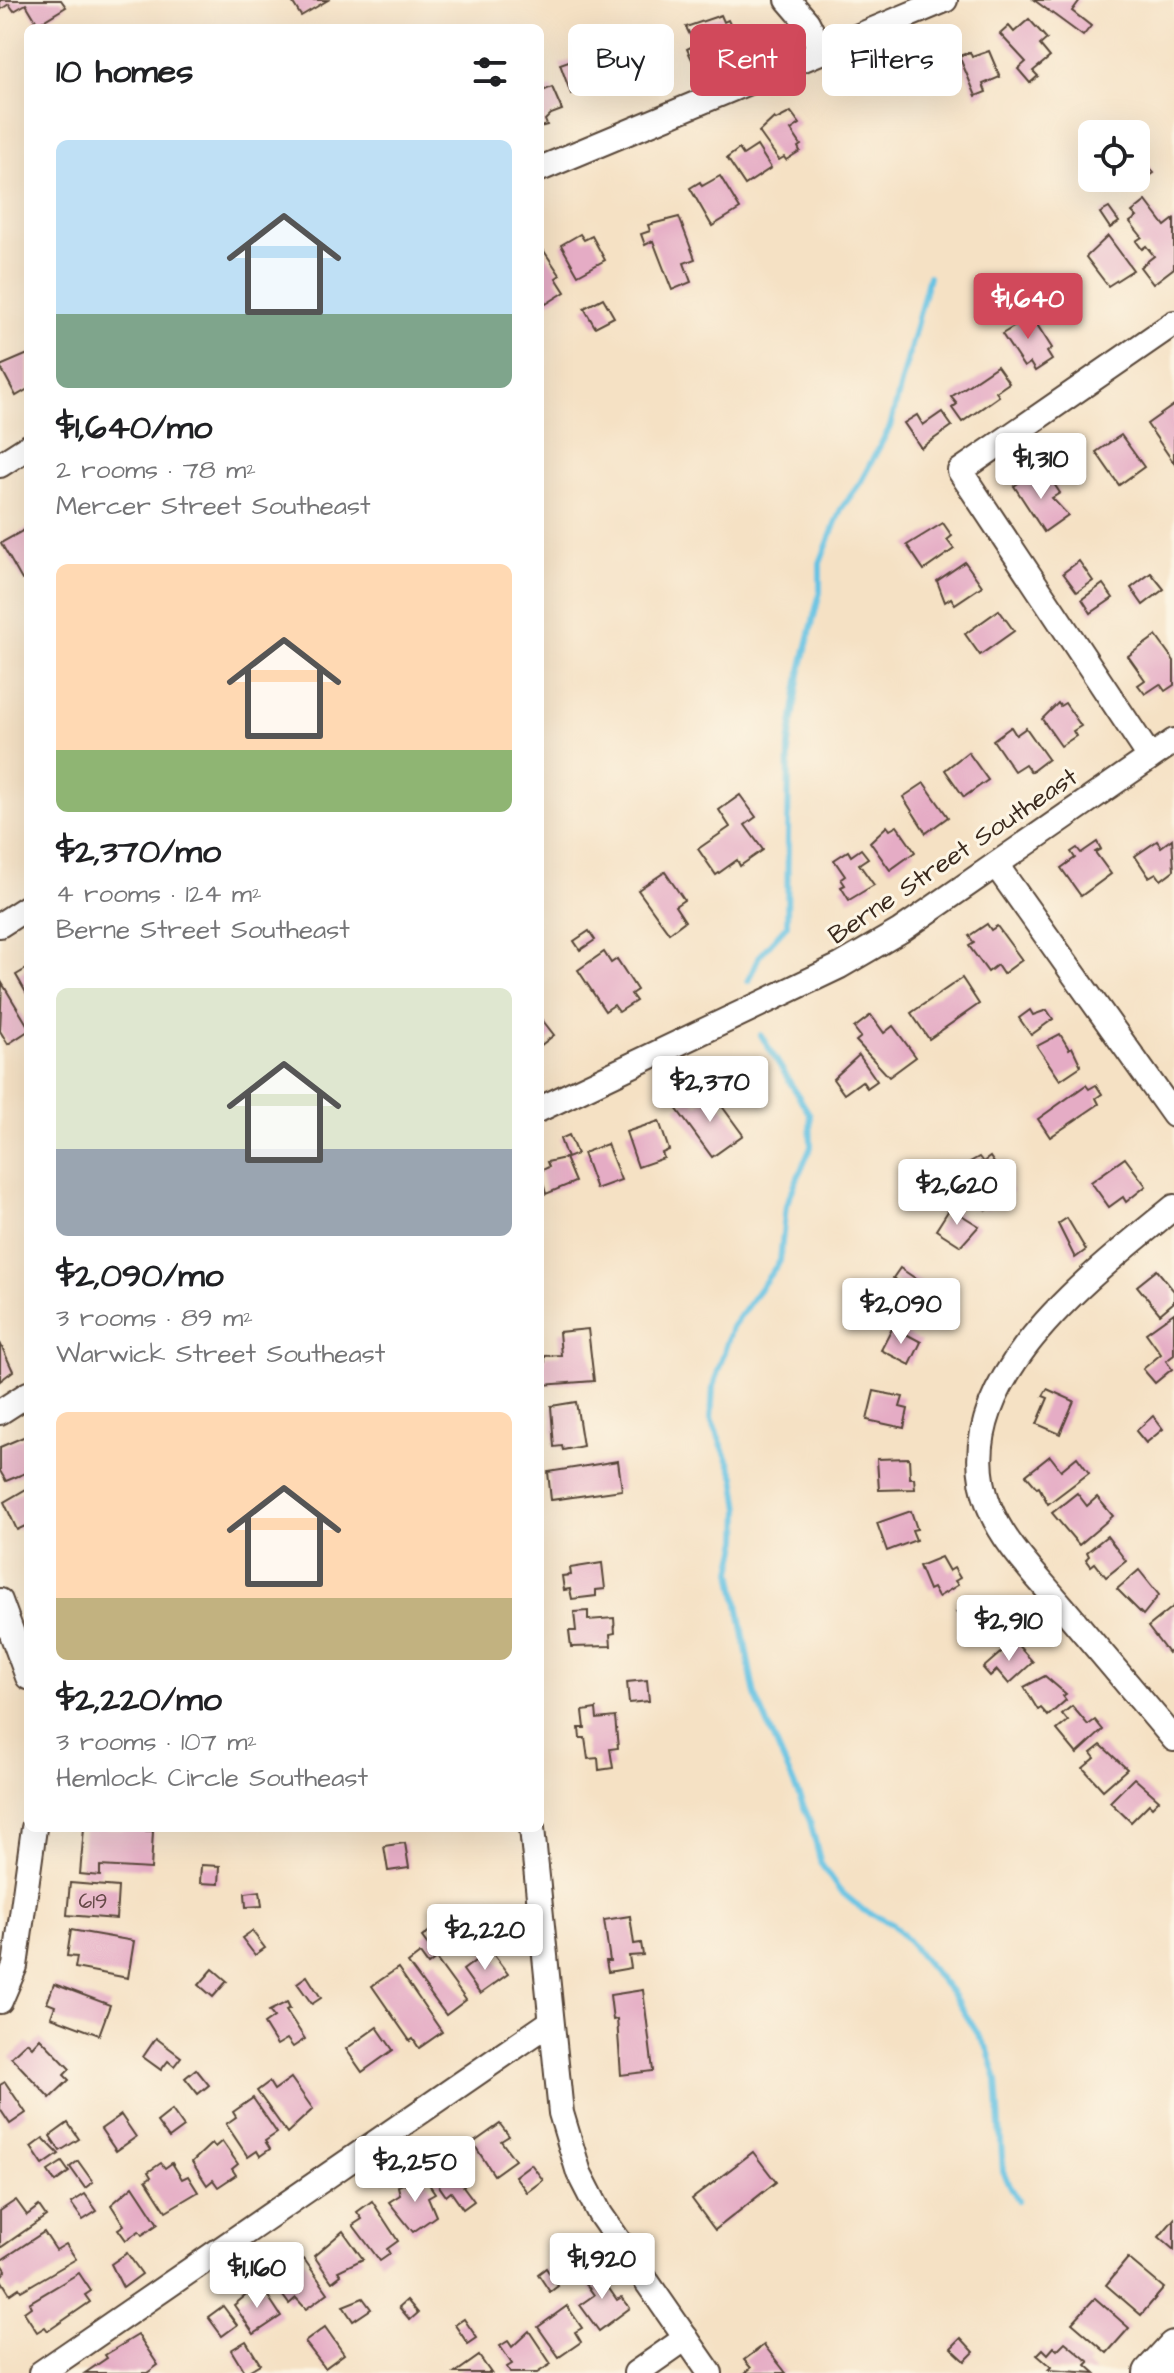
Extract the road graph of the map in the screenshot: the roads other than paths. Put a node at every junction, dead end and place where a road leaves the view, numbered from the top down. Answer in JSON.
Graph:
{"nodes":[{"id":1,"x":788,"y":0,"type":"edge"},
{"id":2,"x":945,"y":0,"type":"edge"},
{"id":3,"x":888,"y":24,"type":"edge"},
{"id":4,"x":822,"y":52,"type":"joint"},
{"id":5,"x":544,"y":167,"type":"edge"},
{"id":6,"x":1174,"y":323,"type":"edge"},
{"id":7,"x":24,"y":450,"type":"edge"},
{"id":8,"x":0,"y":465,"type":"edge"},
{"id":9,"x":1174,"y":741,"type":"edge"},
{"id":10,"x":1150,"y":757,"type":"junction"},
{"id":11,"x":996,"y":865,"type":"junction"},
{"id":12,"x":24,"y":910,"type":"edge"},
{"id":13,"x":0,"y":925,"type":"edge"},
{"id":14,"x":544,"y":1107,"type":"edge"},
{"id":15,"x":1174,"y":1115,"type":"edge"},
{"id":16,"x":1174,"y":1207,"type":"edge"},
{"id":17,"x":24,"y":1397,"type":"edge"},
{"id":18,"x":0,"y":1412,"type":"edge"},
{"id":19,"x":0,"y":1601,"type":"edge"},
{"id":20,"x":24,"y":1665,"type":"edge"},
{"id":21,"x":1174,"y":1739,"type":"edge"},
{"id":22,"x":33,"y":1832,"type":"edge"},
{"id":23,"x":532,"y":1832,"type":"edge"},
{"id":24,"x":0,"y":2001,"type":"edge"},
{"id":25,"x":551,"y":2022,"type":"junction"},
{"id":26,"x":686,"y":2338,"type":"junction"},
{"id":27,"x":1174,"y":2348,"type":"edge"},
{"id":28,"x":41,"y":2373,"type":"edge"},
{"id":29,"x":636,"y":2373,"type":"edge"},
{"id":30,"x":710,"y":2373,"type":"edge"},
{"id":31,"x":1151,"y":2373,"type":"edge"}],
"edges":[{"from":1,"to":4,"type":"street"},
{"from":2,"to":3,"type":"street"},
{"from":4,"to":5,"type":"street"},
{"from":6,"to":10,"type":"street"},
{"from":7,"to":8,"type":"street"},
{"from":9,"to":10,"type":"street","name":"Berne Street Southeast"},
{"from":10,"to":11,"type":"street","name":"Berne Street Southeast"},
{"from":11,"to":14,"type":"street","name":"Berne Street Southeast"},
{"from":11,"to":15,"type":"street"},
{"from":12,"to":13,"type":"street"},
{"from":16,"to":21,"type":"street"},
{"from":17,"to":18,"type":"street"},
{"from":19,"to":20,"type":"street"},
{"from":22,"to":24,"type":"street"},
{"from":23,"to":25,"type":"street"},
{"from":25,"to":26,"type":"street"},
{"from":25,"to":28,"type":"street"},
{"from":26,"to":29,"type":"street"},
{"from":26,"to":30,"type":"street"},
{"from":27,"to":31,"type":"street"}]}
